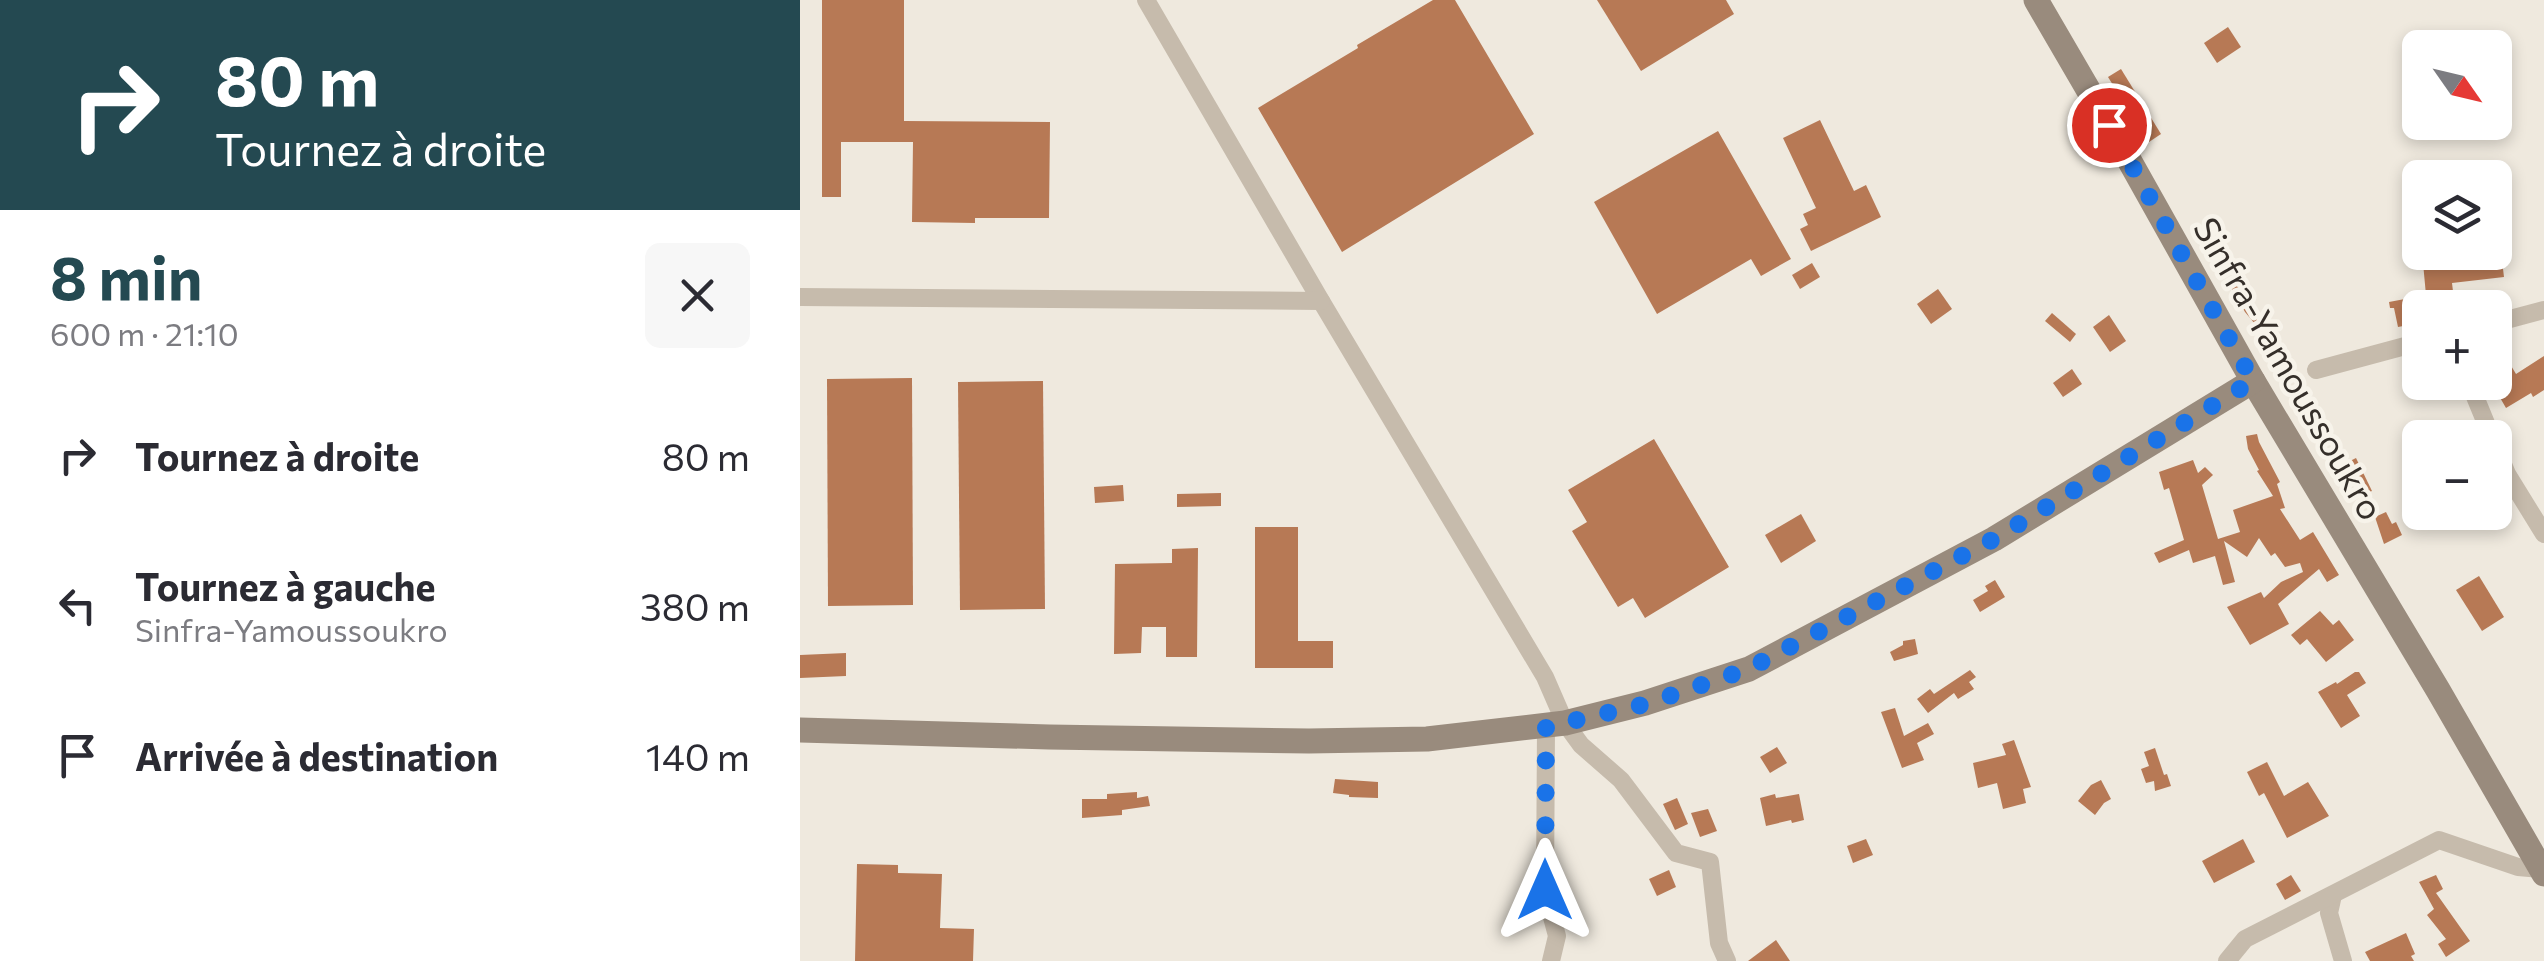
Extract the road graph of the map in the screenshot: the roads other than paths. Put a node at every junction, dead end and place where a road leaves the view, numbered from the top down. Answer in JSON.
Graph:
{"nodes":[{"id":1,"x":1146,"y":0,"type":"edge"},
{"id":2,"x":2036,"y":0,"type":"edge"},
{"id":3,"x":800,"y":297,"type":"edge"},
{"id":4,"x":1321,"y":301,"type":"junction"},
{"id":5,"x":2544,"y":310,"type":"edge"},
{"id":6,"x":2512,"y":318,"type":"edge"},
{"id":7,"x":2402,"y":347,"type":"edge"},
{"id":8,"x":2316,"y":370,"type":"dead end"},
{"id":9,"x":2253,"y":381,"type":"junction"},
{"id":10,"x":2512,"y":482,"type":"edge"},
{"id":11,"x":2544,"y":534,"type":"edge"},
{"id":12,"x":1556,"y":725,"type":"junction"},
{"id":13,"x":800,"y":730,"type":"edge"},
{"id":14,"x":2543,"y":872,"type":"edge"},
{"id":15,"x":2333,"y":895,"type":"junction"},
{"id":16,"x":1550,"y":961,"type":"edge"},
{"id":17,"x":1727,"y":961,"type":"edge"},
{"id":18,"x":2227,"y":961,"type":"edge"},
{"id":19,"x":2343,"y":961,"type":"edge"}],
"edges":[{"from":1,"to":4,"type":"street"},
{"from":2,"to":9,"type":"street","name":"Sinfra-Yamoussoukro"},
{"from":3,"to":4,"type":"street"},
{"from":4,"to":12,"type":"street"},
{"from":5,"to":6,"type":"street"},
{"from":7,"to":8,"type":"street"},
{"from":9,"to":12,"type":"street"},
{"from":9,"to":14,"type":"street","name":"Sinfra-Yamoussoukro"},
{"from":10,"to":11,"type":"street"},
{"from":12,"to":13,"type":"street"},
{"from":12,"to":16,"type":"street"},
{"from":12,"to":17,"type":"street"},
{"from":14,"to":15,"type":"street"},
{"from":15,"to":18,"type":"street"},
{"from":15,"to":19,"type":"street"}]}
